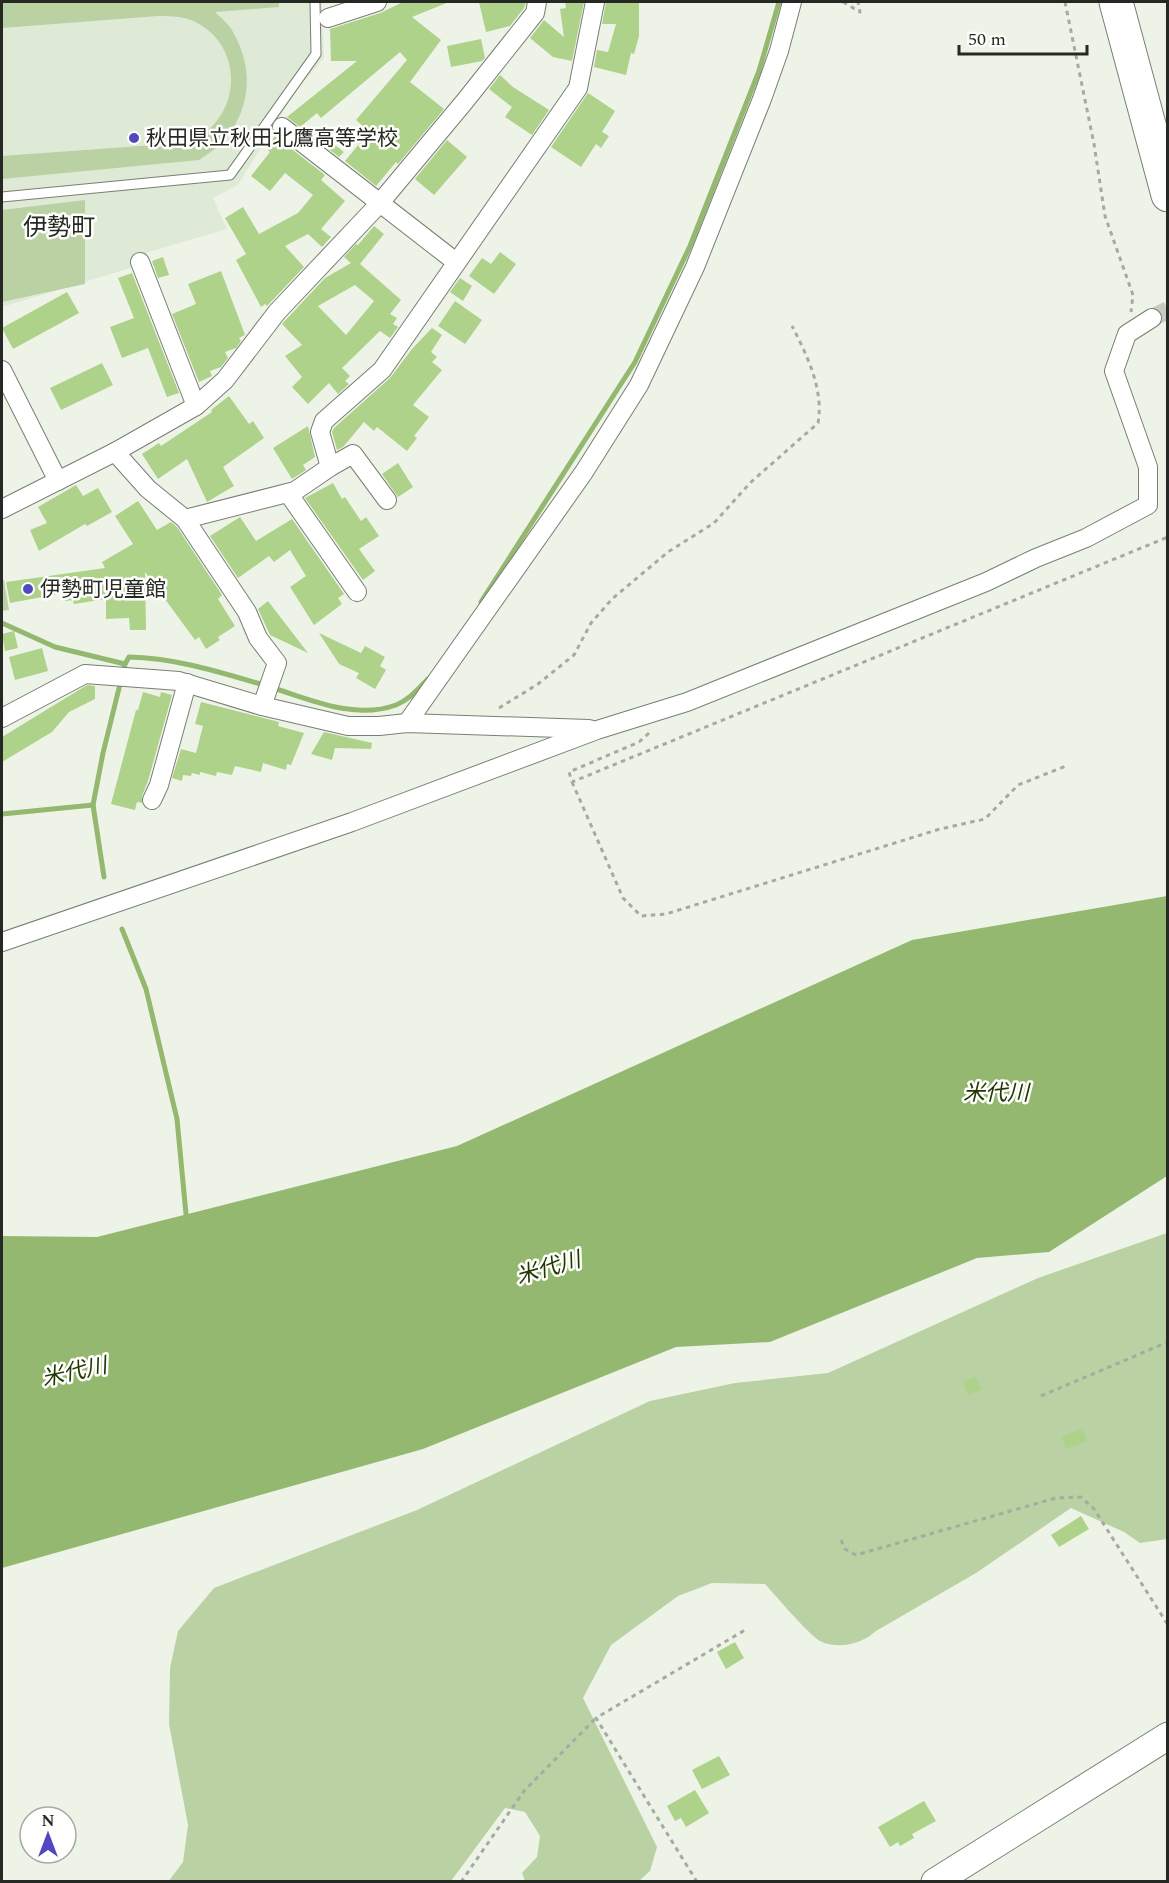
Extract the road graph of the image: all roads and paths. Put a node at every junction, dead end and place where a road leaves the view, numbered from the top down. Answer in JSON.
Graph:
{"nodes":[{"id":1,"x":315,"y":2,"type":"edge"},
{"id":2,"x":377,"y":2,"type":"edge"},
{"id":3,"x":537,"y":2,"type":"edge"},
{"id":4,"x":595,"y":2,"type":"edge"},
{"id":5,"x":792,"y":2,"type":"edge"},
{"id":6,"x":843,"y":2,"type":"edge"},
{"id":7,"x":858,"y":2,"type":"edge"},
{"id":8,"x":1065,"y":2,"type":"edge"},
{"id":9,"x":1116,"y":2,"type":"edge"},
{"id":10,"x":327,"y":18,"type":"dead end"},
{"id":11,"x":282,"y":127,"type":"dead end"},
{"id":12,"x":1167,"y":195,"type":"edge"},
{"id":13,"x":2,"y":197,"type":"edge"},
{"id":14,"x":379,"y":204,"type":"junction"},
{"id":15,"x":140,"y":262,"type":"dead end"},
{"id":16,"x":456,"y":262,"type":"junction"},
{"id":17,"x":1152,"y":318,"type":"tunnel mouth"},
{"id":18,"x":792,"y":326,"type":"dead end"},
{"id":19,"x":1127,"y":334,"type":"junction"},
{"id":20,"x":2,"y":370,"type":"edge"},
{"id":21,"x":196,"y":406,"type":"junction"},
{"id":22,"x":115,"y":452,"type":"junction"},
{"id":23,"x":330,"y":467,"type":"junction"},
{"id":24,"x":58,"y":481,"type":"junction"},
{"id":25,"x":288,"y":493,"type":"junction"},
{"id":26,"x":387,"y":500,"type":"dead end"},
{"id":27,"x":2,"y":509,"type":"edge"},
{"id":28,"x":185,"y":519,"type":"junction"},
{"id":29,"x":1167,"y":537,"type":"edge"},
{"id":30,"x":357,"y":592,"type":"dead end"},
{"id":31,"x":187,"y":683,"type":"junction"},
{"id":32,"x":265,"y":700,"type":"junction"},
{"id":33,"x":492,"y":712,"type":"dead end"},
{"id":34,"x":2,"y":718,"type":"edge"},
{"id":35,"x":407,"y":723,"type":"junction"},
{"id":36,"x":655,"y":729,"type":"dead end"},
{"id":37,"x":597,"y":730,"type":"junction"},
{"id":38,"x":1066,"y":766,"type":"dead end"},
{"id":39,"x":572,"y":782,"type":"junction"},
{"id":40,"x":152,"y":800,"type":"dead end"},
{"id":41,"x":2,"y":942,"type":"edge"},
{"id":42,"x":1167,"y":1342,"type":"edge"},
{"id":43,"x":1041,"y":1396,"type":"dead end"},
{"id":44,"x":841,"y":1540,"type":"dead end"},
{"id":45,"x":1167,"y":1625,"type":"edge"},
{"id":46,"x":745,"y":1630,"type":"dead end"},
{"id":47,"x":596,"y":1718,"type":"junction"},
{"id":48,"x":1167,"y":1736,"type":"edge"},
{"id":49,"x":461,"y":1881,"type":"edge"},
{"id":50,"x":697,"y":1881,"type":"edge"},
{"id":51,"x":935,"y":1881,"type":"edge"}],
"edges":[{"from":1,"to":13,"type":"lane"},
{"from":2,"to":10,"type":"street"},
{"from":3,"to":14,"type":"street"},
{"from":4,"to":16,"type":"street"},
{"from":5,"to":35,"type":"street"},
{"from":6,"to":7,"type":"path"},
{"from":8,"to":19,"type":"path"},
{"from":9,"to":12,"type":"highway"},
{"from":11,"to":14,"type":"street"},
{"from":14,"to":16,"type":"street"},
{"from":14,"to":21,"type":"street"},
{"from":15,"to":21,"type":"street"},
{"from":16,"to":23,"type":"street"},
{"from":17,"to":19,"type":"street"},
{"from":18,"to":33,"type":"path"},
{"from":19,"to":37,"type":"street"},
{"from":20,"to":24,"type":"street"},
{"from":21,"to":22,"type":"street"},
{"from":22,"to":24,"type":"street"},
{"from":22,"to":28,"type":"street"},
{"from":23,"to":25,"type":"street"},
{"from":23,"to":26,"type":"street"},
{"from":24,"to":27,"type":"street"},
{"from":25,"to":28,"type":"street"},
{"from":25,"to":30,"type":"street"},
{"from":28,"to":32,"type":"street"},
{"from":29,"to":39,"type":"path"},
{"from":31,"to":32,"type":"street"},
{"from":31,"to":34,"type":"street"},
{"from":31,"to":40,"type":"street"},
{"from":32,"to":35,"type":"street"},
{"from":35,"to":37,"type":"street"},
{"from":36,"to":39,"type":"path"},
{"from":37,"to":41,"type":"street"},
{"from":38,"to":39,"type":"path"},
{"from":42,"to":43,"type":"path"},
{"from":44,"to":45,"type":"path"},
{"from":46,"to":47,"type":"path"},
{"from":47,"to":49,"type":"path"},
{"from":47,"to":50,"type":"path"},
{"from":48,"to":51,"type":"street"}]}
